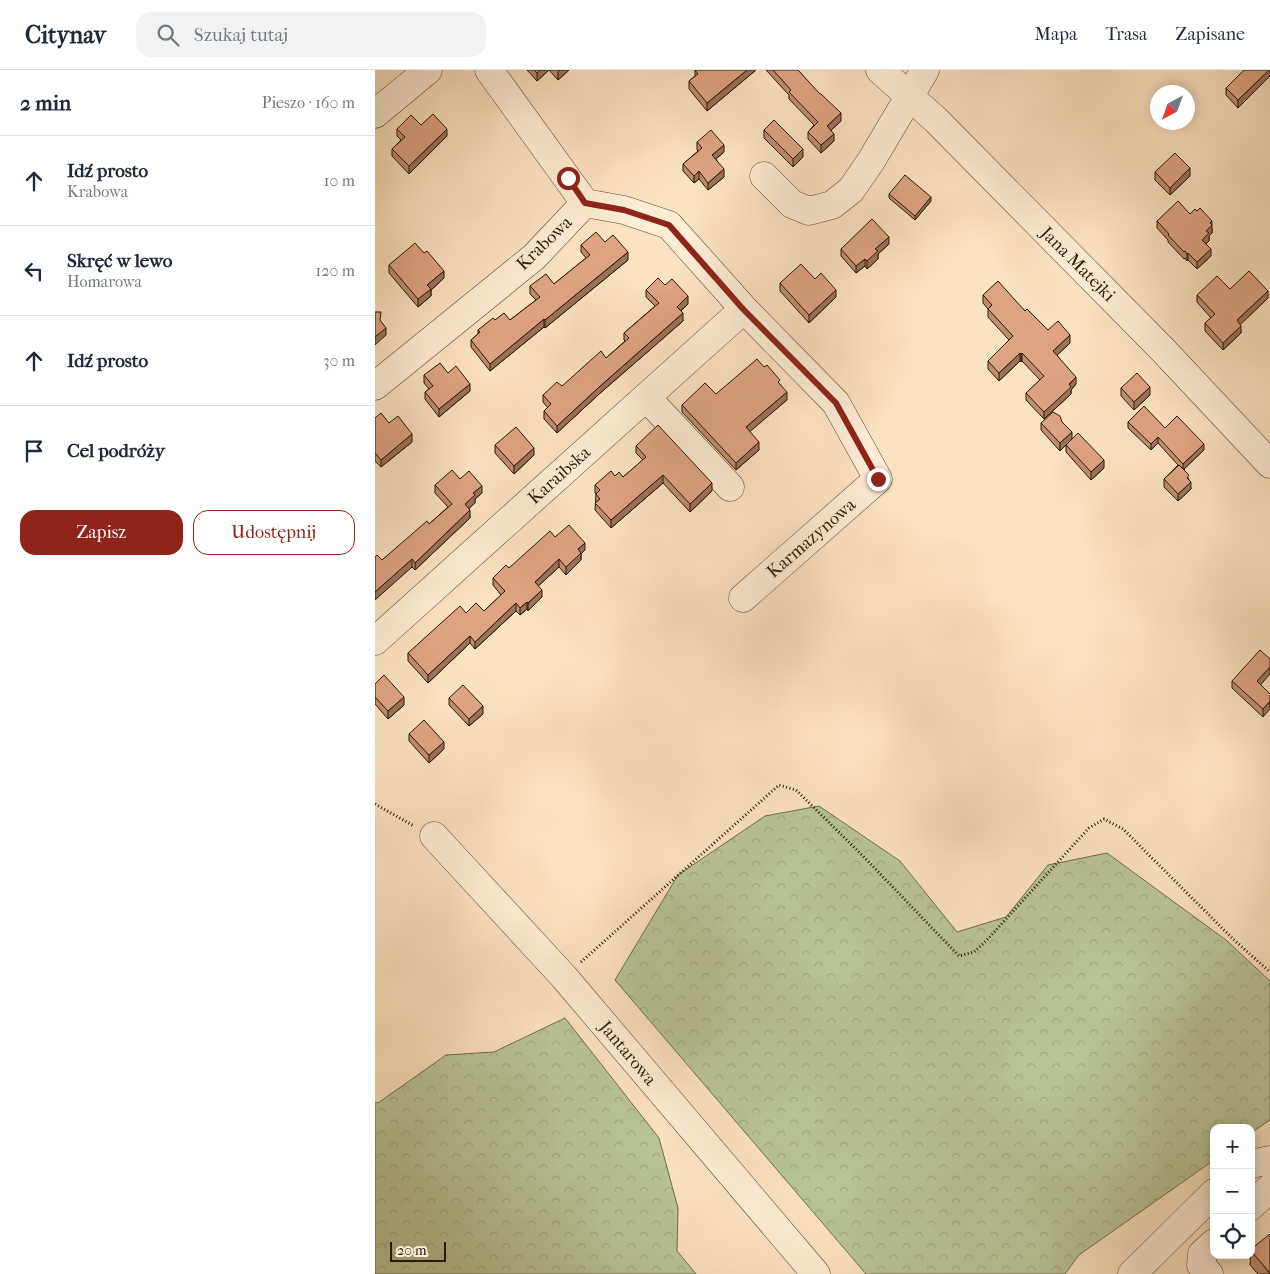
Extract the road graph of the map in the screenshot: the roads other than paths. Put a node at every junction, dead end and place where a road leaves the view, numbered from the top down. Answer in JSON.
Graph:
{"nodes":[{"id":1,"x":428,"y":70,"type":"edge"},
{"id":2,"x":489,"y":70,"type":"edge"},
{"id":3,"x":881,"y":70,"type":"edge"},
{"id":4,"x":925,"y":70,"type":"edge"},
{"id":5,"x":910,"y":96,"type":"junction"},
{"id":6,"x":375,"y":114,"type":"edge"},
{"id":7,"x":764,"y":176,"type":"dead end"},
{"id":8,"x":585,"y":203,"type":"junction"},
{"id":9,"x":743,"y":309,"type":"junction"},
{"id":10,"x":375,"y":386,"type":"edge"},
{"id":11,"x":646,"y":397,"type":"junction"},
{"id":12,"x":1270,"y":464,"type":"edge"},
{"id":13,"x":730,"y":487,"type":"dead end"},
{"id":14,"x":743,"y":598,"type":"dead end"},
{"id":15,"x":375,"y":641,"type":"edge"},
{"id":16,"x":434,"y":836,"type":"road end"},
{"id":17,"x":1270,"y":1160,"type":"edge"},
{"id":18,"x":1255,"y":1163,"type":"edge"},
{"id":19,"x":1270,"y":1188,"type":"edge"},
{"id":20,"x":1210,"y":1198,"type":"edge"},
{"id":21,"x":1255,"y":1202,"type":"edge"},
{"id":22,"x":1210,"y":1247,"type":"edge"},
{"id":23,"x":816,"y":1274,"type":"edge"},
{"id":24,"x":1132,"y":1274,"type":"edge"},
{"id":25,"x":1209,"y":1274,"type":"edge"}],
"edges":[{"from":1,"to":6,"type":"street"},
{"from":2,"to":8,"type":"street","name":"Krabowa"},
{"from":3,"to":5,"type":"street","name":"Jana Matejki"},
{"from":4,"to":5,"type":"street"},
{"from":5,"to":7,"type":"street"},
{"from":5,"to":12,"type":"street","name":"Jana Matejki"},
{"from":8,"to":9,"type":"street"},
{"from":8,"to":10,"type":"street","name":"Krabowa"},
{"from":9,"to":11,"type":"street","name":"Karaibska"},
{"from":9,"to":14,"type":"street","name":"Karmazynowa"},
{"from":11,"to":13,"type":"street"},
{"from":11,"to":15,"type":"street","name":"Karaibska"},
{"from":16,"to":23,"type":"street","name":"Jantarowa"},
{"from":17,"to":18,"type":"street"},
{"from":19,"to":21,"type":"street"},
{"from":20,"to":24,"type":"street"},
{"from":22,"to":25,"type":"street"}]}
